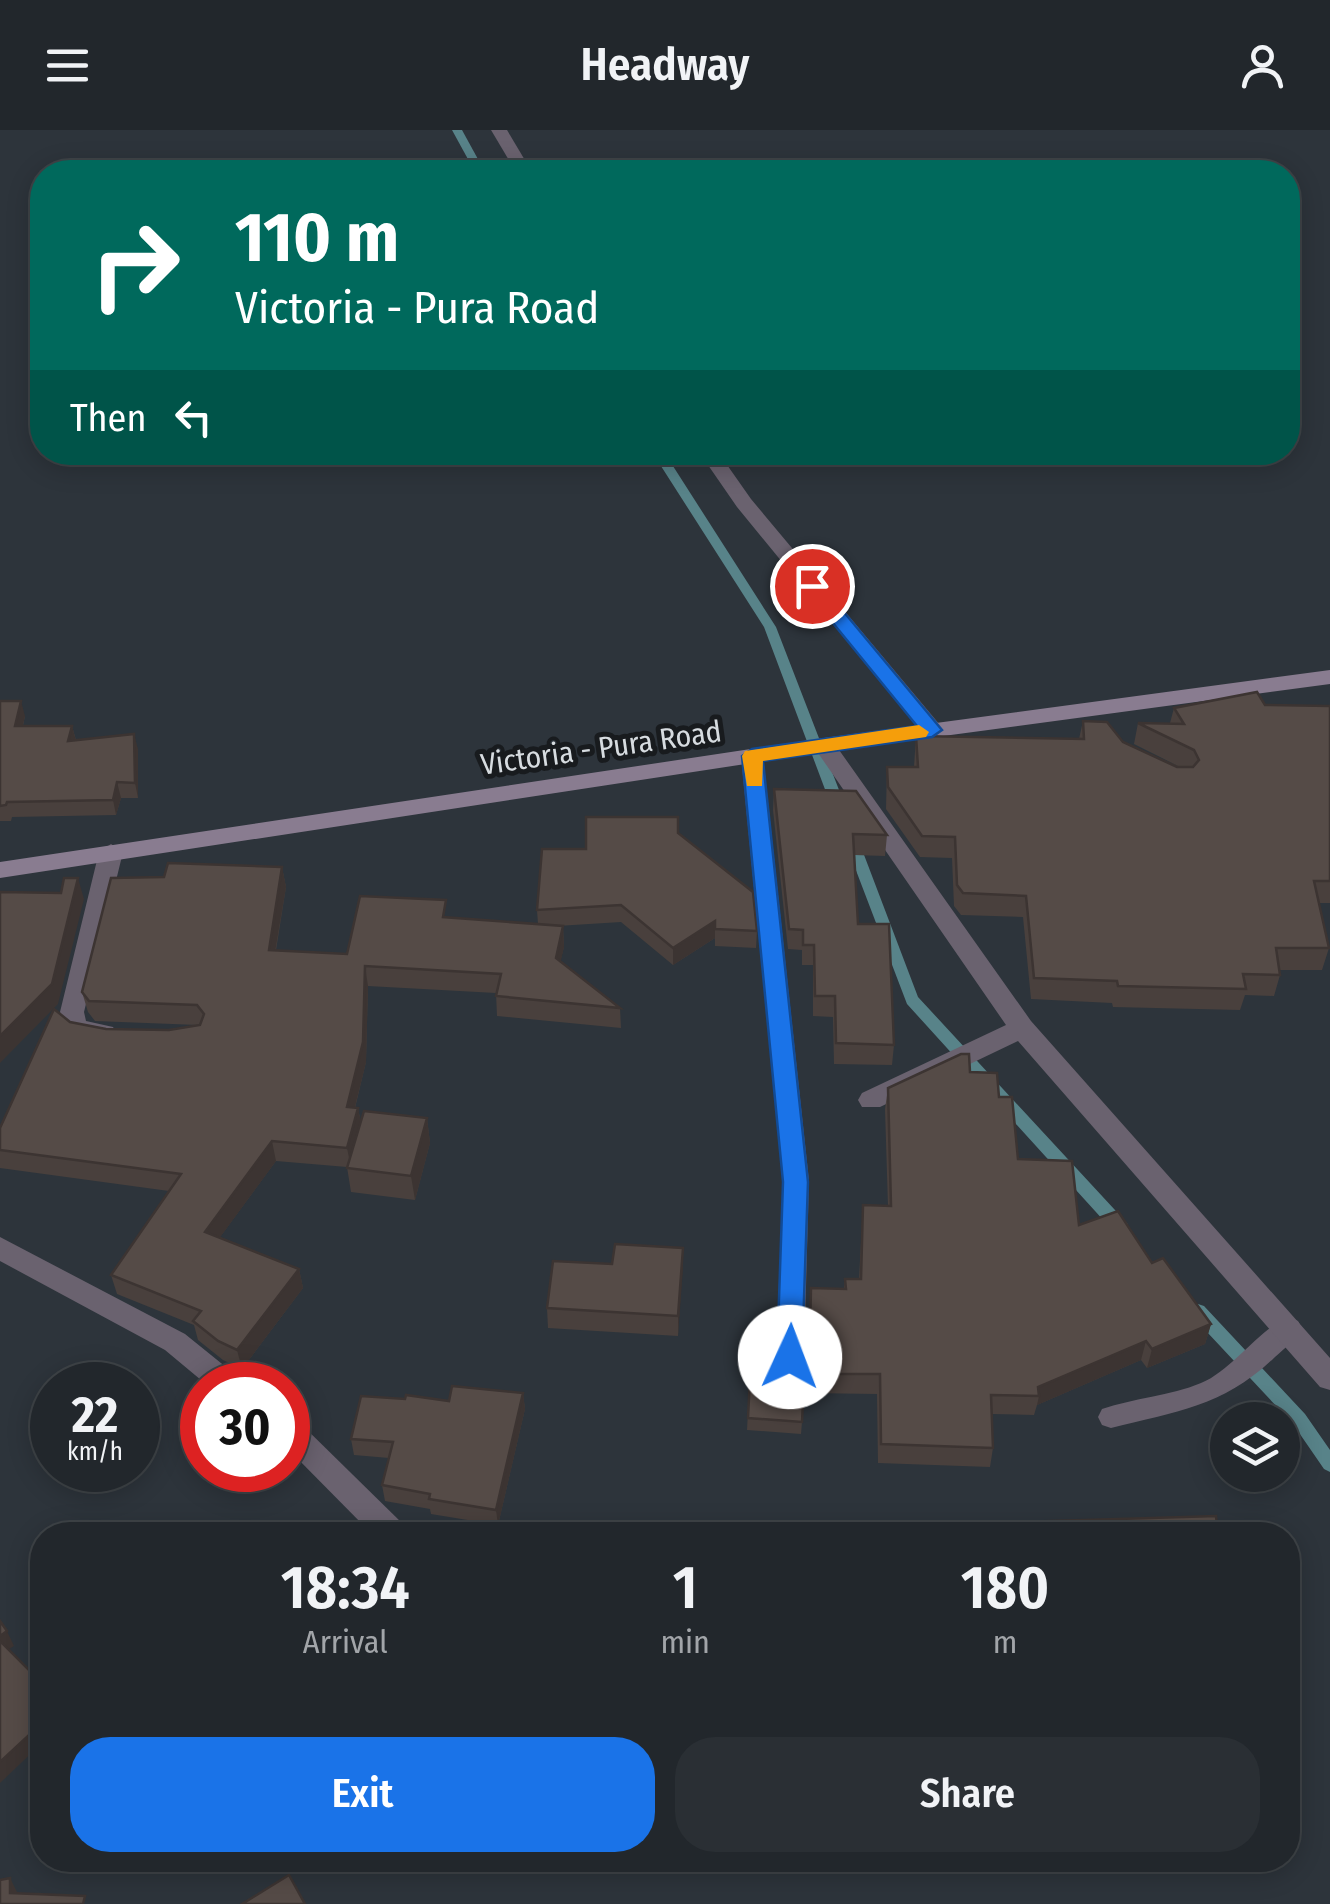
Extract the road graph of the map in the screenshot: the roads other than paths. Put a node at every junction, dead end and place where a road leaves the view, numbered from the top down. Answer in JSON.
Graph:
{"nodes":[{"id":1,"x":499,"y":130,"type":"edge"},
{"id":2,"x":517,"y":160,"type":"edge"},
{"id":3,"x":717,"y":465,"type":"edge"},
{"id":4,"x":1330,"y":676,"type":"edge"},
{"id":5,"x":1091,"y":708,"type":"junction"},
{"id":6,"x":932,"y":730,"type":"junction"},
{"id":7,"x":1108,"y":736,"type":"edge"},
{"id":8,"x":824,"y":745,"type":"junction"},
{"id":9,"x":752,"y":756,"type":"junction"},
{"id":10,"x":111,"y":852,"type":"junction"},
{"id":11,"x":0,"y":870,"type":"edge"},
{"id":12,"x":1022,"y":1028,"type":"junction"},
{"id":13,"x":124,"y":1034,"type":"edge"},
{"id":14,"x":871,"y":1100,"type":"dead end"},
{"id":15,"x":0,"y":1248,"type":"edge"},
{"id":16,"x":1289,"y":1328,"type":"junction"},
{"id":17,"x":790,"y":1357,"type":"edge"},
{"id":18,"x":198,"y":1362,"type":"edge"},
{"id":19,"x":1330,"y":1378,"type":"edge"},
{"id":20,"x":1111,"y":1417,"type":"dead end"},
{"id":21,"x":310,"y":1452,"type":"edge"},
{"id":22,"x":380,"y":1522,"type":"edge"}],
"edges":[{"from":1,"to":2,"type":"street"},
{"from":3,"to":6,"type":"street"},
{"from":4,"to":5,"type":"main road","name":"Victoria - Pura Road"},
{"from":5,"to":6,"type":"main road","name":"Victoria - Pura Road"},
{"from":5,"to":7,"type":"lane"},
{"from":6,"to":8,"type":"main road","name":"Victoria - Pura Road"},
{"from":8,"to":9,"type":"main road","name":"Victoria - Pura Road"},
{"from":8,"to":12,"type":"street"},
{"from":9,"to":10,"type":"main road","name":"Victoria - Pura Road"},
{"from":9,"to":17,"type":"street"},
{"from":10,"to":11,"type":"main road","name":"Victoria - Pura Road"},
{"from":10,"to":13,"type":"street"},
{"from":12,"to":14,"type":"street"},
{"from":12,"to":16,"type":"street"},
{"from":15,"to":18,"type":"street"},
{"from":16,"to":19,"type":"street"},
{"from":16,"to":20,"type":"lane"},
{"from":21,"to":22,"type":"street"}]}
